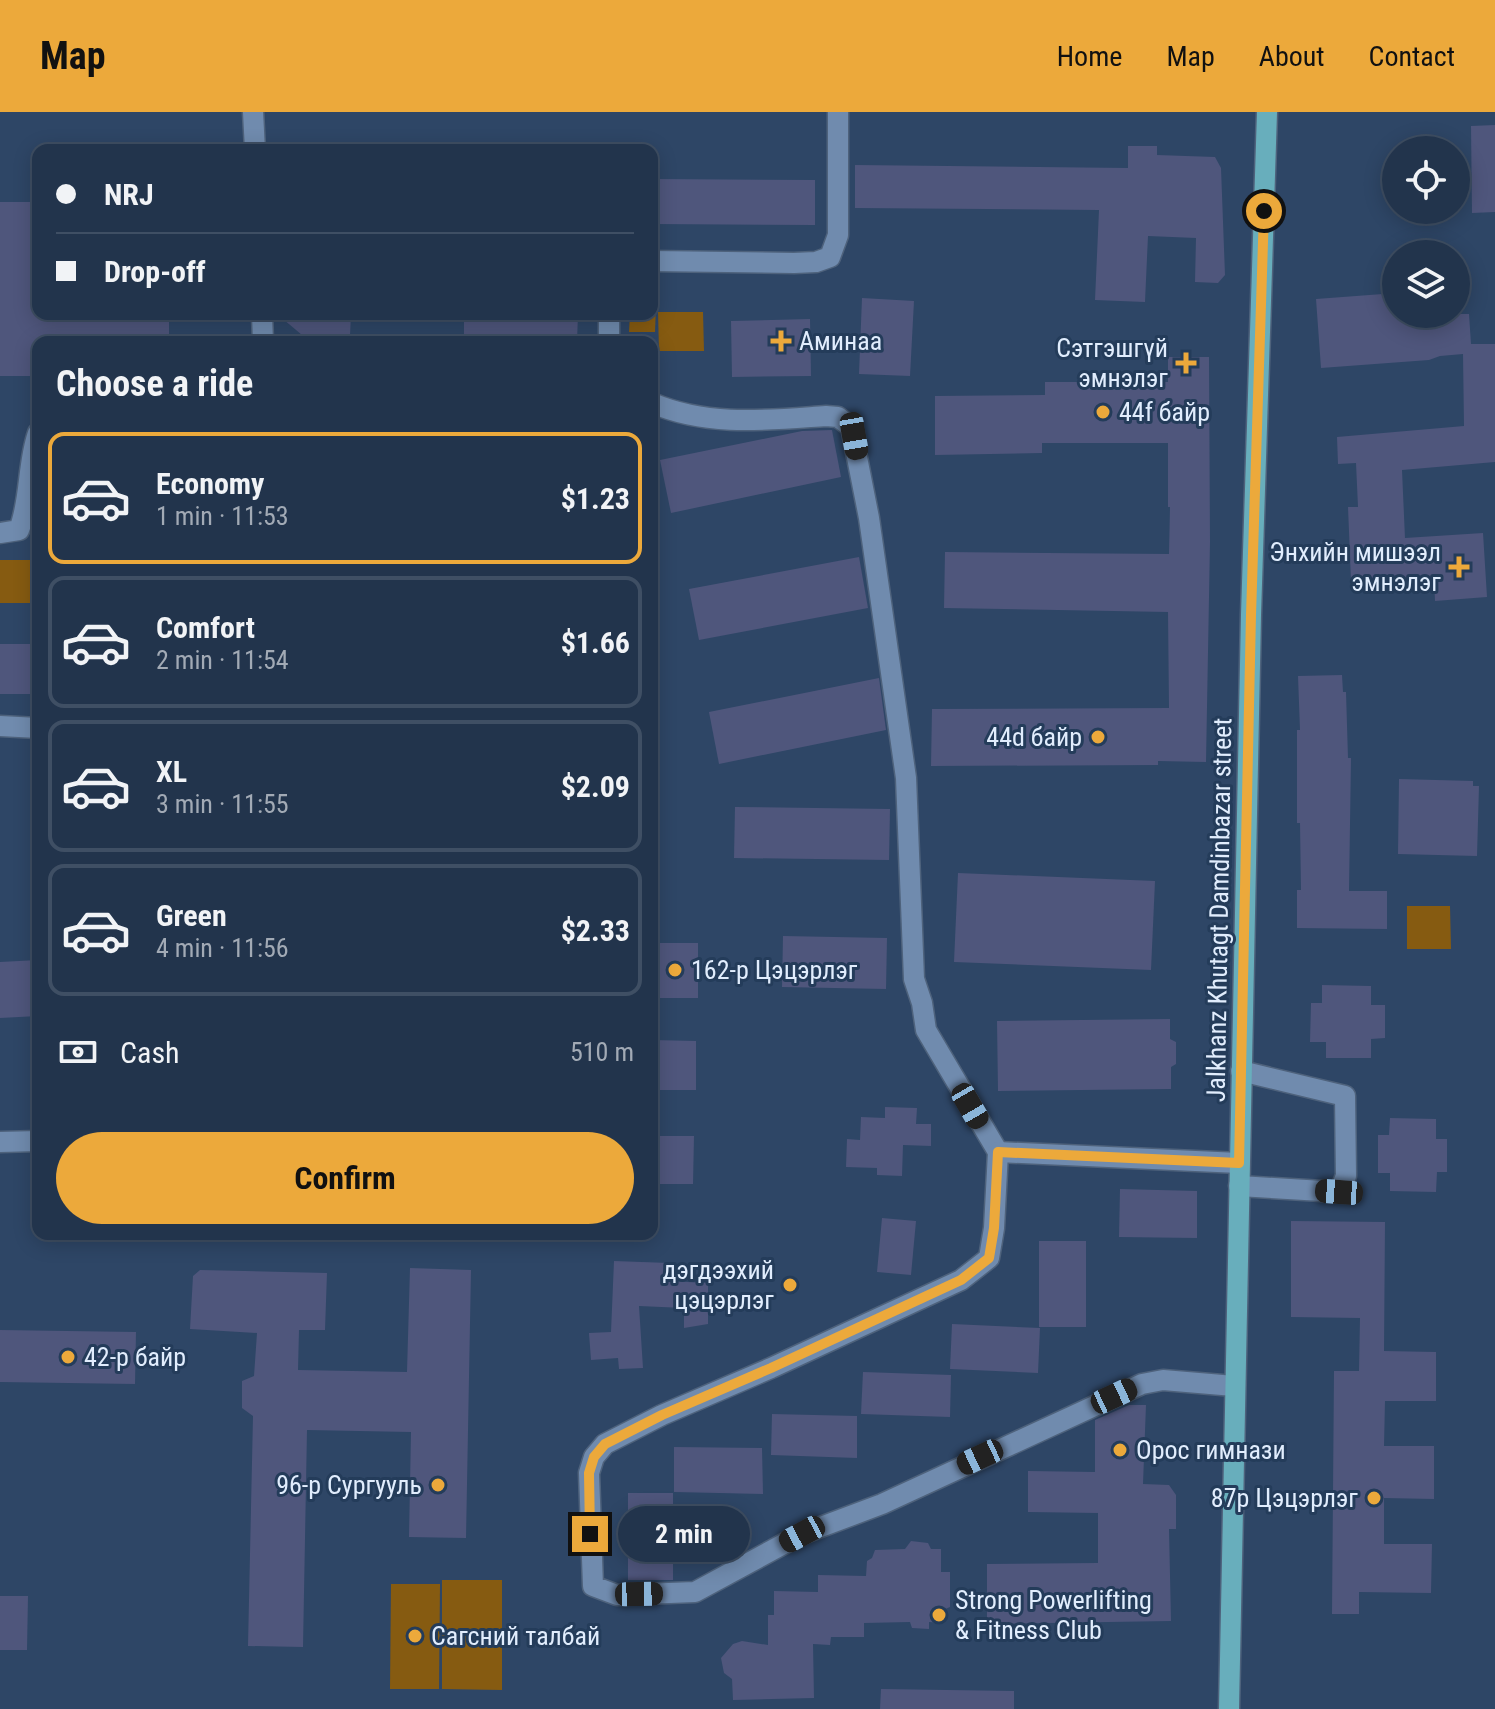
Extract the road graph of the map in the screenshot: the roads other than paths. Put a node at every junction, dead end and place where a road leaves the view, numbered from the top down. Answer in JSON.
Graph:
{"nodes":[{"id":1,"x":253,"y":112,"type":"edge"},
{"id":2,"x":838,"y":112,"type":"edge"},
{"id":3,"x":1267,"y":112,"type":"edge"},
{"id":4,"x":255,"y":144,"type":"edge"},
{"id":5,"x":658,"y":261,"type":"edge"},
{"id":6,"x":658,"y":406,"type":"edge"},
{"id":7,"x":32,"y":456,"type":"edge"},
{"id":8,"x":0,"y":533,"type":"edge"},
{"id":9,"x":0,"y":726,"type":"edge"},
{"id":10,"x":32,"y":728,"type":"edge"},
{"id":11,"x":1241,"y":1071,"type":"junction"},
{"id":12,"x":32,"y":1141,"type":"edge"},
{"id":13,"x":0,"y":1142,"type":"edge"},
{"id":14,"x":998,"y":1152,"type":"junction"},
{"id":15,"x":1239,"y":1163,"type":"junction"},
{"id":16,"x":1239,"y":1186,"type":"junction"},
{"id":17,"x":1234,"y":1386,"type":"junction"},
{"id":18,"x":1229,"y":1709,"type":"edge"}],
"edges":[{"from":1,"to":4,"type":"street"},
{"from":2,"to":5,"type":"street"},
{"from":3,"to":11,"type":"main road","name":"Jalkhanz Khutagt Damdinbazar street"},
{"from":6,"to":14,"type":"street"},
{"from":7,"to":8,"type":"street"},
{"from":9,"to":10,"type":"street"},
{"from":11,"to":15,"type":"main road","name":"Jalkhanz Khutagt Damdinbazar street"},
{"from":11,"to":16,"type":"street"},
{"from":12,"to":13,"type":"street"},
{"from":14,"to":15,"type":"street"},
{"from":14,"to":17,"type":"street"},
{"from":15,"to":16,"type":"main road","name":"Jalkhanz Khutagt Damdinbazar street"},
{"from":16,"to":17,"type":"main road","name":"Jalkhanz Khutagt Damdinbazar street"},
{"from":17,"to":18,"type":"main road","name":"Jalkhanz Khutagt Damdinbazar street"}]}
